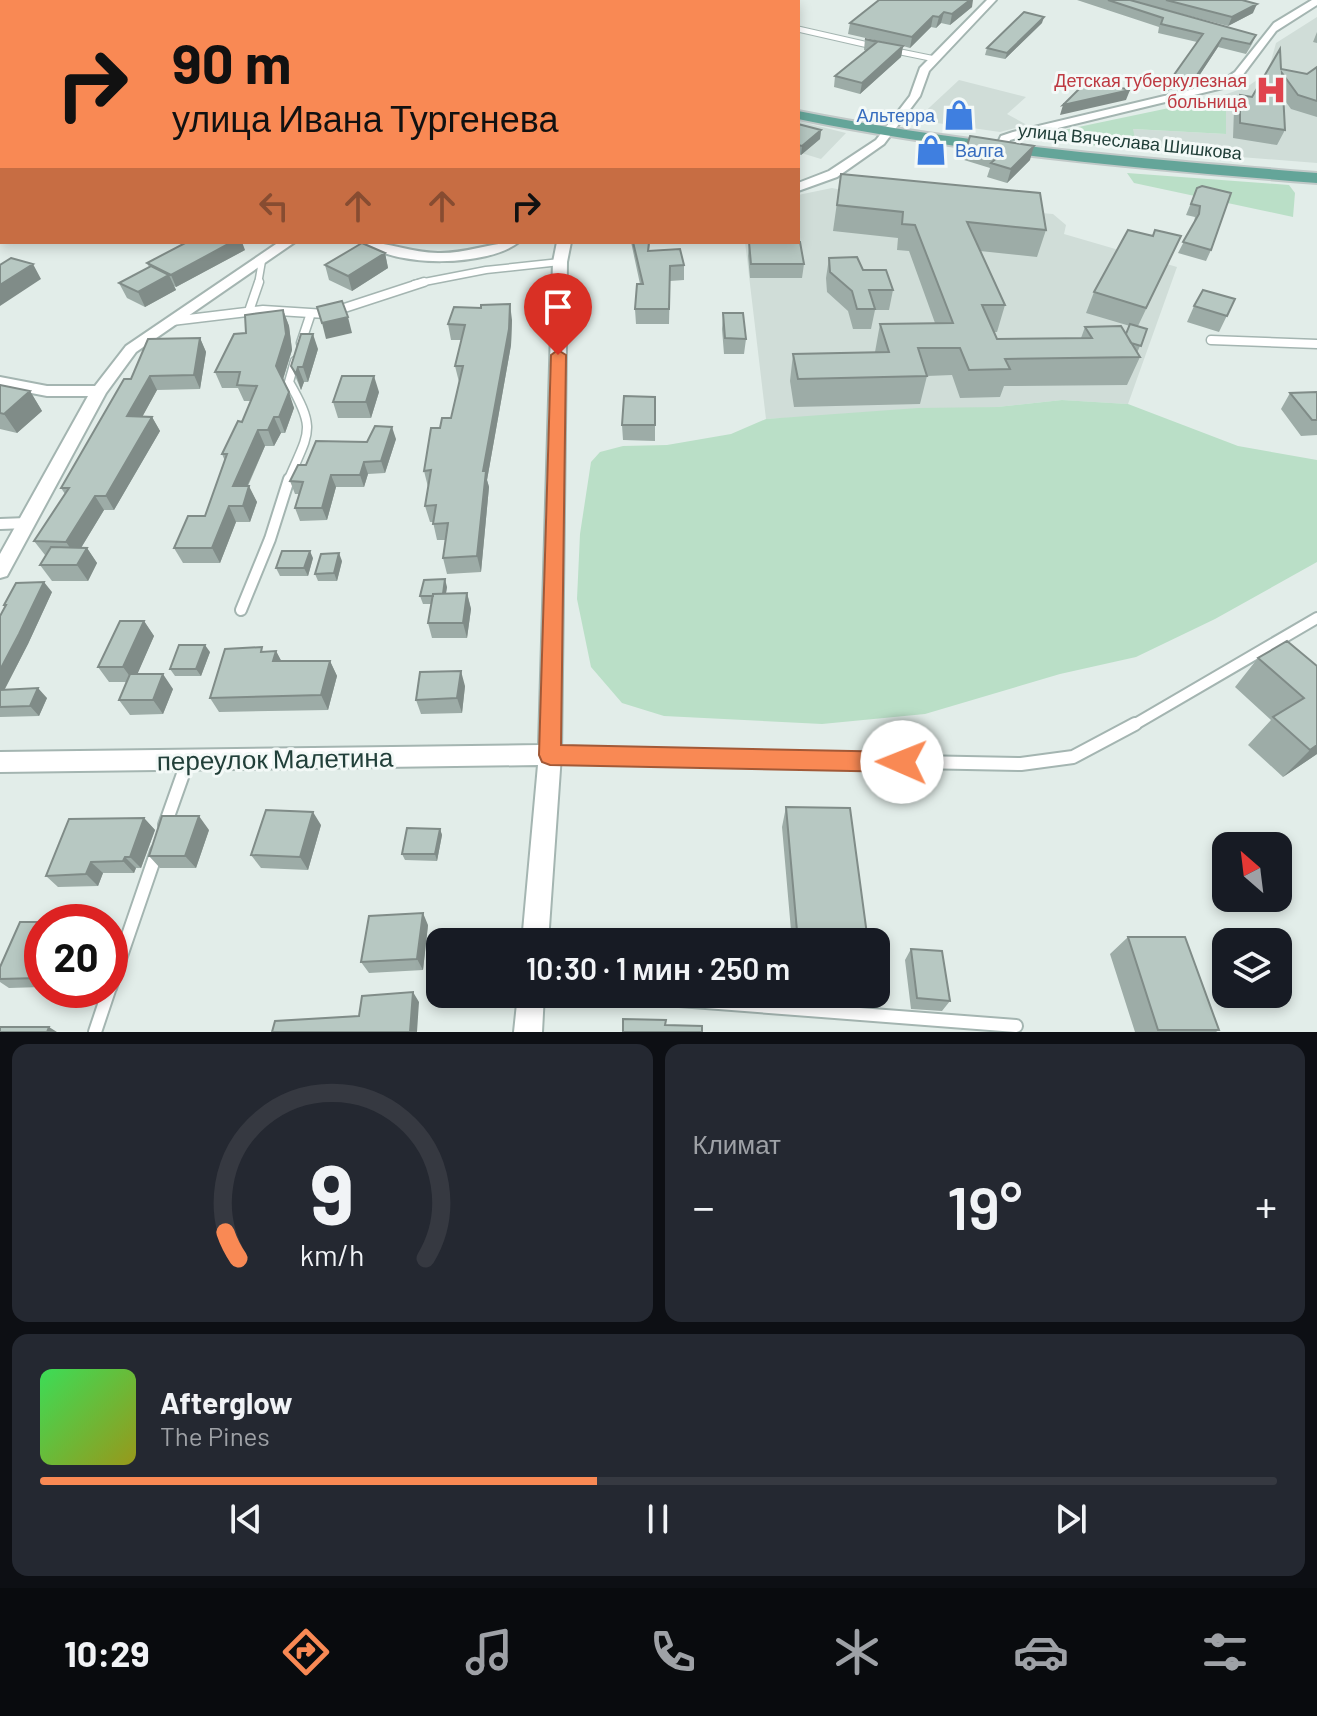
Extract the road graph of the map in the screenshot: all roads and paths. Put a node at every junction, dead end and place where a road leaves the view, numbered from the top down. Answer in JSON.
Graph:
{"nodes":[{"id":1,"x":970,"y":0,"type":"edge"},
{"id":2,"x":1317,"y":1,"type":"edge"},
{"id":3,"x":991,"y":2,"type":"edge"},
{"id":4,"x":800,"y":29,"type":"edge"},
{"id":5,"x":1248,"y":37,"type":"edge"},
{"id":6,"x":1261,"y":41,"type":"junction"},
{"id":7,"x":935,"y":59,"type":"junction"},
{"id":8,"x":800,"y":108,"type":"edge"},
{"id":9,"x":800,"y":115,"type":"edge"},
{"id":10,"x":888,"y":130,"type":"junction"},
{"id":11,"x":1002,"y":146,"type":"junction"},
{"id":12,"x":1314,"y":174,"type":"edge"},
{"id":13,"x":800,"y":186,"type":"edge"},
{"id":14,"x":285,"y":244,"type":"edge"},
{"id":15,"x":375,"y":244,"type":"edge"},
{"id":16,"x":506,"y":244,"type":"edge"},
{"id":17,"x":564,"y":244,"type":"edge"},
{"id":18,"x":262,"y":261,"type":"junction"},
{"id":19,"x":560,"y":262,"type":"junction"},
{"id":20,"x":249,"y":311,"type":"junction"},
{"id":21,"x":310,"y":316,"type":"junction"},
{"id":22,"x":168,"y":321,"type":"junction"},
{"id":23,"x":1211,"y":340,"type":"dead end"},
{"id":24,"x":1317,"y":344,"type":"edge"},
{"id":25,"x":0,"y":382,"type":"edge"},
{"id":26,"x":99,"y":391,"type":"junction"},
{"id":27,"x":27,"y":523,"type":"junction"},
{"id":28,"x":0,"y":524,"type":"edge"},
{"id":29,"x":0,"y":571,"type":"edge"},
{"id":30,"x":241,"y":610,"type":"dead end"},
{"id":31,"x":1317,"y":618,"type":"edge"},
{"id":32,"x":550,"y":755,"type":"junction"},
{"id":33,"x":188,"y":760,"type":"junction"},
{"id":34,"x":0,"y":762,"type":"edge"},
{"id":35,"x":536,"y":928,"type":"edge"},
{"id":36,"x":128,"y":936,"type":"edge"},
{"id":37,"x":103,"y":1008,"type":"edge"},
{"id":38,"x":530,"y":1008,"type":"edge"},
{"id":39,"x":783,"y":1008,"type":"edge"},
{"id":40,"x":1016,"y":1026,"type":"dead end"},
{"id":41,"x":95,"y":1032,"type":"edge"},
{"id":42,"x":528,"y":1032,"type":"edge"}],
"edges":[{"from":1,"to":3,"type":"street"},
{"from":2,"to":6,"type":"street"},
{"from":3,"to":7,"type":"street"},
{"from":4,"to":7,"type":"lane"},
{"from":5,"to":6,"type":"lane"},
{"from":6,"to":11,"type":"street"},
{"from":7,"to":10,"type":"street"},
{"from":8,"to":10,"type":"main road","name":"улица Вячеслава Шишкова"},
{"from":9,"to":10,"type":"main road","name":"улица Вячеслава Шишкова"},
{"from":10,"to":11,"type":"main road","name":"улица Вячеслава Шишкова"},
{"from":10,"to":13,"type":"street"},
{"from":11,"to":12,"type":"main road","name":"улица Вячеслава Шишкова"},
{"from":14,"to":18,"type":"street"},
{"from":15,"to":16,"type":"street"},
{"from":17,"to":19,"type":"street"},
{"from":18,"to":20,"type":"lane"},
{"from":18,"to":22,"type":"street"},
{"from":19,"to":21,"type":"lane"},
{"from":19,"to":32,"type":"street"},
{"from":20,"to":21,"type":"lane"},
{"from":20,"to":22,"type":"lane"},
{"from":21,"to":30,"type":"lane"},
{"from":22,"to":26,"type":"street"},
{"from":23,"to":24,"type":"lane"},
{"from":25,"to":26,"type":"street"},
{"from":26,"to":27,"type":"street"},
{"from":27,"to":28,"type":"lane"},
{"from":27,"to":29,"type":"street"},
{"from":31,"to":32,"type":"lane"},
{"from":32,"to":33,"type":"street","name":"переулок Малетина"},
{"from":32,"to":35,"type":"street"},
{"from":33,"to":34,"type":"street","name":"переулок Малетина"},
{"from":33,"to":36,"type":"lane"},
{"from":37,"to":41,"type":"lane"},
{"from":38,"to":42,"type":"street"},
{"from":39,"to":40,"type":"lane"}]}
